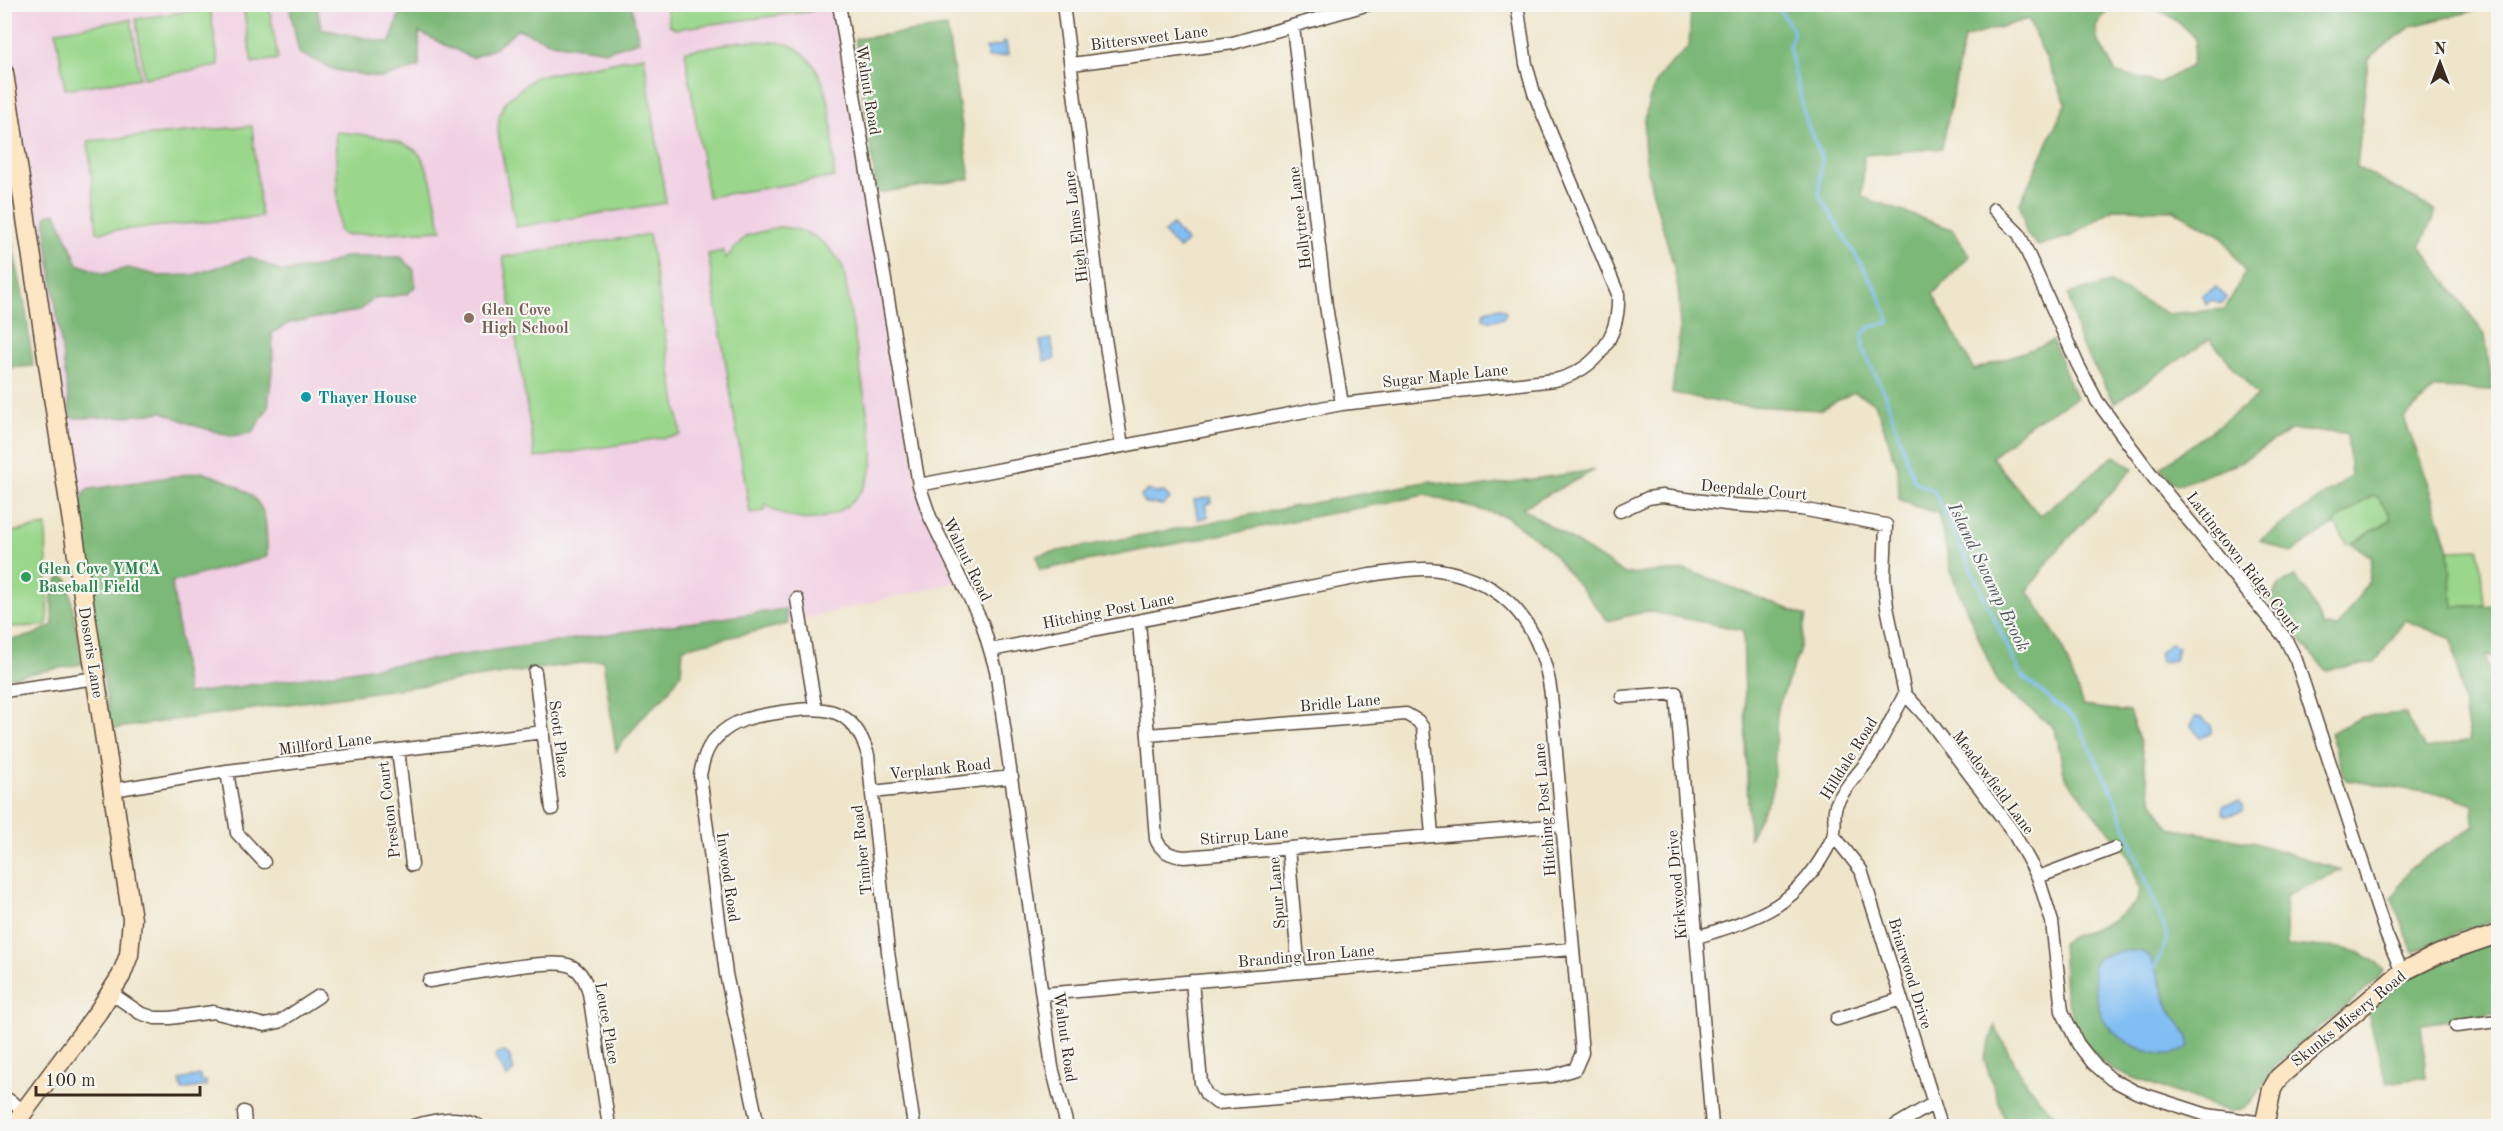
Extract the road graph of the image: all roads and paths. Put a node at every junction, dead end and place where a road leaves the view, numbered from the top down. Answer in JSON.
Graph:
{"nodes":[{"id":1,"x":839,"y":4,"type":"edge"},
{"id":2,"x":1063,"y":4,"type":"edge"},
{"id":3,"x":1369,"y":4,"type":"edge"},
{"id":4,"x":1517,"y":4,"type":"edge"},
{"id":5,"x":1293,"y":27,"type":"junction"},
{"id":6,"x":1072,"y":64,"type":"junction"},
{"id":7,"x":4,"y":73,"type":"edge"},
{"id":8,"x":1994,"y":208,"type":"dead end"},
{"id":9,"x":1342,"y":404,"type":"junction"},
{"id":10,"x":1122,"y":446,"type":"junction"},
{"id":11,"x":919,"y":486,"type":"junction"},
{"id":12,"x":1620,"y":511,"type":"dead end"},
{"id":13,"x":796,"y":598,"type":"dead end"},
{"id":14,"x":1139,"y":621,"type":"junction"},
{"id":15,"x":990,"y":650,"type":"junction"},
{"id":16,"x":535,"y":672,"type":"dead end"},
{"id":17,"x":96,"y":678,"type":"junction"},
{"id":18,"x":4,"y":691,"type":"edge"},
{"id":19,"x":1905,"y":694,"type":"junction"},
{"id":20,"x":1623,"y":697,"type":"dead end"},
{"id":21,"x":815,"y":706,"type":"junction"},
{"id":22,"x":543,"y":732,"type":"junction"},
{"id":23,"x":1148,"y":735,"type":"junction"},
{"id":24,"x":398,"y":750,"type":"junction"},
{"id":25,"x":227,"y":771,"type":"junction"},
{"id":26,"x":1012,"y":777,"type":"junction"},
{"id":27,"x":113,"y":790,"type":"junction"},
{"id":28,"x":872,"y":792,"type":"junction"},
{"id":29,"x":552,"y":809,"type":"dead end"},
{"id":30,"x":1562,"y":825,"type":"junction"},
{"id":31,"x":1432,"y":835,"type":"junction"},
{"id":32,"x":1834,"y":836,"type":"junction"},
{"id":33,"x":1288,"y":848,"type":"junction"},
{"id":34,"x":2115,"y":848,"type":"dead end"},
{"id":35,"x":264,"y":862,"type":"dead end"},
{"id":36,"x":412,"y":865,"type":"dead end"},
{"id":37,"x":2038,"y":878,"type":"junction"},
{"id":38,"x":2499,"y":934,"type":"edge"},
{"id":39,"x":1697,"y":937,"type":"junction"},
{"id":40,"x":1572,"y":949,"type":"junction"},
{"id":41,"x":1299,"y":972,"type":"junction"},
{"id":42,"x":2402,"y":972,"type":"junction"},
{"id":43,"x":429,"y":981,"type":"dead end"},
{"id":44,"x":1192,"y":981,"type":"junction"},
{"id":45,"x":111,"y":993,"type":"junction"},
{"id":46,"x":1043,"y":994,"type":"junction"},
{"id":47,"x":319,"y":996,"type":"dead end"},
{"id":48,"x":1901,"y":999,"type":"junction"},
{"id":49,"x":1837,"y":1019,"type":"dead end"},
{"id":50,"x":2499,"y":1021,"type":"edge"},
{"id":51,"x":2456,"y":1026,"type":"dead end"},
{"id":52,"x":4,"y":1098,"type":"edge"},
{"id":53,"x":1934,"y":1103,"type":"junction"},
{"id":54,"x":25,"y":1111,"type":"junction"},
{"id":55,"x":244,"y":1112,"type":"dead end"},
{"id":56,"x":2263,"y":1125,"type":"edge"},
{"id":57,"x":13,"y":1126,"type":"edge"},
{"id":58,"x":245,"y":1126,"type":"edge"},
{"id":59,"x":413,"y":1126,"type":"edge"},
{"id":60,"x":479,"y":1126,"type":"edge"},
{"id":61,"x":609,"y":1126,"type":"edge"},
{"id":62,"x":758,"y":1126,"type":"edge"},
{"id":63,"x":914,"y":1126,"type":"edge"},
{"id":64,"x":1067,"y":1126,"type":"edge"},
{"id":65,"x":1712,"y":1126,"type":"edge"},
{"id":66,"x":1895,"y":1126,"type":"edge"},
{"id":67,"x":1941,"y":1126,"type":"edge"}],
"edges":[{"from":1,"to":11,"type":"street","name":"Walnut Road"},
{"from":2,"to":6,"type":"street","name":"High Elms Lane"},
{"from":3,"to":5,"type":"street","name":"Bittersweet Lane"},
{"from":4,"to":9,"type":"street","name":"Sugar Maple Lane"},
{"from":5,"to":6,"type":"street","name":"Bittersweet Lane"},
{"from":5,"to":9,"type":"street","name":"Hollytree Lane"},
{"from":6,"to":10,"type":"street","name":"High Elms Lane"},
{"from":7,"to":17,"type":"street","name":"Dosoris Lane"},
{"from":8,"to":42,"type":"street","name":"Lattingtown Ridge Court"},
{"from":9,"to":10,"type":"street","name":"Sugar Maple Lane"},
{"from":10,"to":11,"type":"street","name":"Sugar Maple Lane"},
{"from":11,"to":15,"type":"street","name":"Walnut Road"},
{"from":12,"to":19,"type":"street","name":"Deepdale Court"},
{"from":13,"to":21,"type":"street"},
{"from":14,"to":15,"type":"street","name":"Hitching Post Lane"},
{"from":14,"to":23,"type":"street","name":"Stirrup Lane"},
{"from":14,"to":30,"type":"street","name":"Hitching Post Lane"},
{"from":15,"to":26,"type":"street","name":"Walnut Road"},
{"from":16,"to":22,"type":"street","name":"Scott Place"},
{"from":17,"to":18,"type":"street"},
{"from":17,"to":27,"type":"street","name":"Dosoris Lane"},
{"from":19,"to":32,"type":"street","name":"Hilldale Road"},
{"from":19,"to":37,"type":"street","name":"Meadowfield Lane"},
{"from":20,"to":39,"type":"street","name":"Kirkwood Drive"},
{"from":21,"to":28,"type":"street","name":"Timber Road"},
{"from":21,"to":62,"type":"street","name":"Inwood Road"},
{"from":22,"to":24,"type":"street","name":"Millford Lane"},
{"from":22,"to":29,"type":"street","name":"Scott Place"},
{"from":23,"to":31,"type":"street","name":"Bridle Lane"},
{"from":23,"to":33,"type":"street","name":"Stirrup Lane"},
{"from":24,"to":25,"type":"street","name":"Millford Lane"},
{"from":24,"to":36,"type":"street","name":"Preston Court"},
{"from":25,"to":27,"type":"street","name":"Millford Lane"},
{"from":25,"to":35,"type":"street"},
{"from":26,"to":28,"type":"street","name":"Verplank Road"},
{"from":26,"to":46,"type":"street","name":"Walnut Road"},
{"from":27,"to":45,"type":"street","name":"Dosoris Lane"},
{"from":28,"to":63,"type":"street","name":"Timber Road"},
{"from":30,"to":31,"type":"street","name":"Stirrup Lane"},
{"from":30,"to":40,"type":"street","name":"Hitching Post Lane"},
{"from":31,"to":33,"type":"street","name":"Stirrup Lane"},
{"from":32,"to":39,"type":"street"},
{"from":32,"to":48,"type":"street","name":"Briarwood Drive"},
{"from":33,"to":41,"type":"street","name":"Spur Lane"},
{"from":34,"to":37,"type":"street"},
{"from":37,"to":56,"type":"street","name":"Meadowfield Lane"},
{"from":38,"to":42,"type":"street","name":"Skunks Misery Road"},
{"from":39,"to":65,"type":"street","name":"Kirkwood Drive"},
{"from":40,"to":41,"type":"street","name":"Branding Iron Lane"},
{"from":40,"to":44,"type":"street","name":"Hitching Post Lane"},
{"from":41,"to":44,"type":"street","name":"Branding Iron Lane"},
{"from":42,"to":56,"type":"street","name":"Skunks Misery Road"},
{"from":43,"to":61,"type":"street","name":"Leuce Place"},
{"from":44,"to":46,"type":"street","name":"Branding Iron Lane"},
{"from":45,"to":47,"type":"street"},
{"from":45,"to":54,"type":"street","name":"Dosoris Lane"},
{"from":46,"to":64,"type":"street","name":"Walnut Road"},
{"from":48,"to":49,"type":"street"},
{"from":48,"to":53,"type":"street","name":"Briarwood Drive"},
{"from":50,"to":51,"type":"street"},
{"from":52,"to":54,"type":"street"},
{"from":53,"to":66,"type":"street"},
{"from":53,"to":67,"type":"street","name":"Briarwood Drive"},
{"from":54,"to":57,"type":"street","name":"Dosoris Lane"},
{"from":55,"to":58,"type":"street"},
{"from":59,"to":60,"type":"street"}]}
